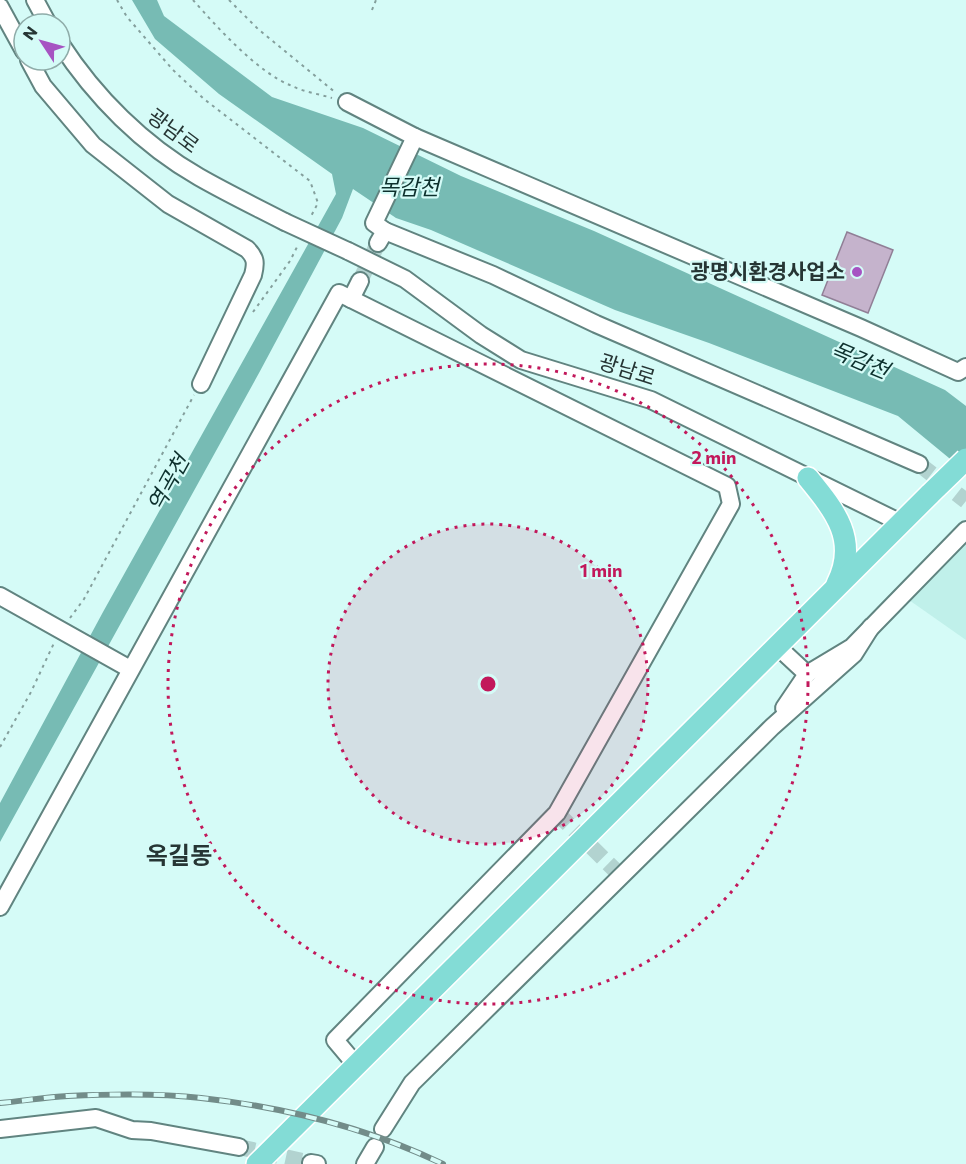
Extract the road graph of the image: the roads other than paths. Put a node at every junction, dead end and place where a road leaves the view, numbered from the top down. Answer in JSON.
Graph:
{"nodes":[{"id":1,"x":0,"y":7,"type":"edge"},
{"id":2,"x":12,"y":29,"type":"edge"},
{"id":3,"x":72,"y":61,"type":"edge"},
{"id":4,"x":36,"y":72,"type":"edge"},
{"id":5,"x":347,"y":102,"type":"road end"},
{"id":6,"x":415,"y":137,"type":"junction"},
{"id":7,"x":360,"y":281,"type":"tunnel mouth"},
{"id":8,"x":351,"y":299,"type":"junction"},
{"id":9,"x":966,"y":367,"type":"edge"},
{"id":10,"x":201,"y":384,"type":"road end"},
{"id":11,"x":966,"y":459,"type":"edge"},
{"id":12,"x":919,"y":464,"type":"tunnel mouth"},
{"id":13,"x":808,"y":478,"type":"junction"},
{"id":14,"x":901,"y":523,"type":"junction"},
{"id":15,"x":966,"y":530,"type":"edge"},
{"id":16,"x":833,"y":591,"type":"junction"},
{"id":17,"x":0,"y":596,"type":"edge"},
{"id":18,"x":871,"y":627,"type":"junction"},
{"id":19,"x":778,"y":646,"type":"junction"},
{"id":20,"x":130,"y":669,"type":"junction"},
{"id":21,"x":807,"y":674,"type":"junction"},
{"id":22,"x":772,"y":727,"type":"junction"},
{"id":23,"x":0,"y":907,"type":"edge"},
{"id":24,"x":356,"y":1065,"type":"junction"},
{"id":25,"x":0,"y":1129,"type":"edge"},
{"id":26,"x":383,"y":1129,"type":"dead end"},
{"id":27,"x":239,"y":1147,"type":"tunnel mouth"},
{"id":28,"x":375,"y":1147,"type":"dead end"},
{"id":29,"x":257,"y":1164,"type":"edge"},
{"id":30,"x":365,"y":1164,"type":"edge"}],
"edges":[{"from":1,"to":2,"type":"street"},
{"from":3,"to":13,"type":"street","name":"광남로","bridge":true},
{"from":4,"to":10,"type":"street"},
{"from":5,"to":6,"type":"street"},
{"from":6,"to":9,"type":"street"},
{"from":6,"to":12,"type":"street"},
{"from":7,"to":8,"type":"street"},
{"from":8,"to":20,"type":"street"},
{"from":8,"to":24,"type":"street"},
{"from":11,"to":14,"type":"main road","bridge":true},
{"from":13,"to":14,"type":"street","name":"광남로"},
{"from":13,"to":16,"type":"main road"},
{"from":14,"to":16,"type":"main road"},
{"from":15,"to":18,"type":"street"},
{"from":16,"to":19,"type":"main road"},
{"from":17,"to":20,"type":"street"},
{"from":18,"to":21,"type":"street"},
{"from":18,"to":22,"type":"street"},
{"from":19,"to":21,"type":"street"},
{"from":19,"to":24,"type":"main road"},
{"from":20,"to":23,"type":"street"},
{"from":21,"to":22,"type":"street"},
{"from":22,"to":26,"type":"street"},
{"from":24,"to":29,"type":"main road"},
{"from":25,"to":27,"type":"street"},
{"from":28,"to":30,"type":"street"}]}
